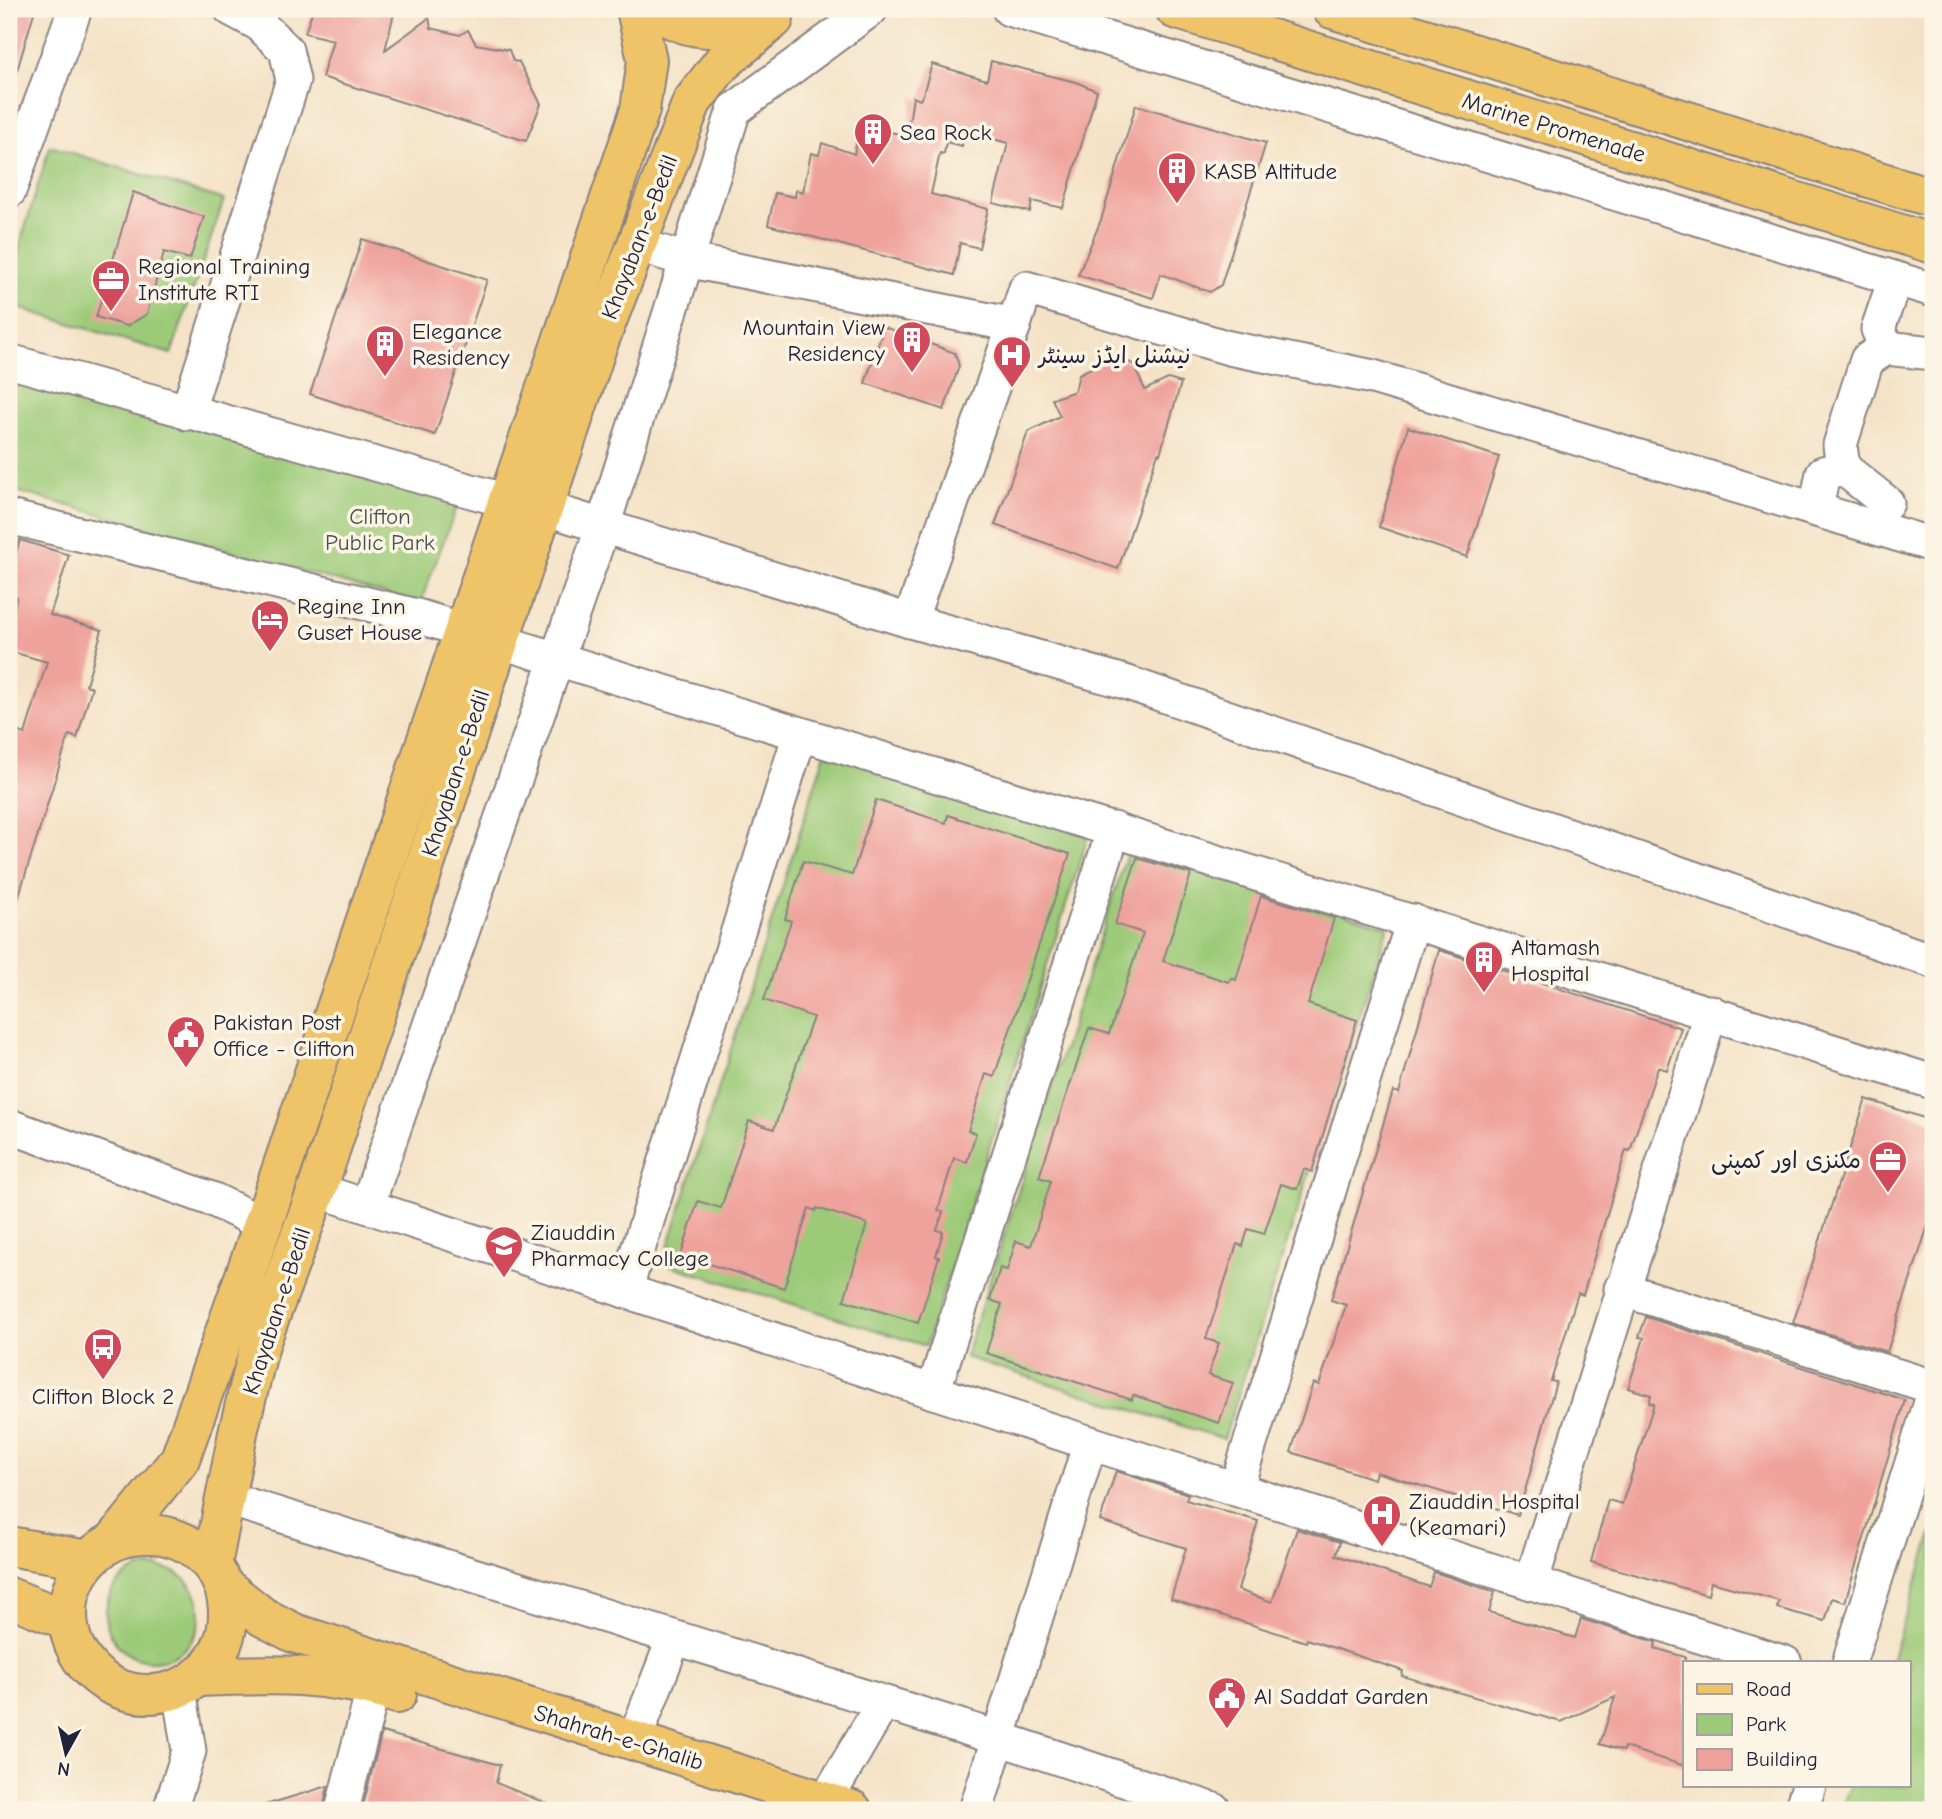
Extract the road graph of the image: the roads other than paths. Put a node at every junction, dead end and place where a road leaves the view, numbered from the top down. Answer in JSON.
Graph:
{"nodes":[{"id":1,"x":75,"y":9,"type":"edge"},
{"id":2,"x":232,"y":9,"type":"edge"},
{"id":3,"x":636,"y":9,"type":"edge"},
{"id":4,"x":654,"y":9,"type":"edge"},
{"id":5,"x":872,"y":9,"type":"edge"},
{"id":6,"x":1009,"y":9,"type":"edge"},
{"id":7,"x":1175,"y":9,"type":"edge"},
{"id":8,"x":1332,"y":9,"type":"edge"},
{"id":9,"x":780,"y":14,"type":"edge"},
{"id":10,"x":9,"y":191,"type":"edge"},
{"id":11,"x":1933,"y":198,"type":"edge"},
{"id":12,"x":636,"y":244,"type":"junction"},
{"id":13,"x":1933,"y":244,"type":"edge"},
{"id":14,"x":686,"y":260,"type":"junction"},
{"id":15,"x":1895,"y":279,"type":"junction"},
{"id":16,"x":1933,"y":290,"type":"edge"},
{"id":17,"x":1014,"y":326,"type":"junction"},
{"id":18,"x":1886,"y":348,"type":"junction"},
{"id":19,"x":1933,"y":353,"type":"edge"},
{"id":20,"x":9,"y":362,"type":"edge"},
{"id":21,"x":187,"y":413,"type":"junction"},
{"id":22,"x":1843,"y":468,"type":"junction"},
{"id":23,"x":1887,"y":503,"type":"dead end"},
{"id":24,"x":525,"y":504,"type":"junction"},
{"id":25,"x":1815,"y":509,"type":"junction"},
{"id":26,"x":9,"y":517,"type":"edge"},
{"id":27,"x":603,"y":526,"type":"junction"},
{"id":28,"x":1933,"y":545,"type":"edge"},
{"id":29,"x":910,"y":621,"type":"junction"},
{"id":30,"x":463,"y":629,"type":"junction"},
{"id":31,"x":499,"y":641,"type":"junction"},
{"id":32,"x":557,"y":659,"type":"junction"},
{"id":33,"x":800,"y":734,"type":"junction"},
{"id":34,"x":1114,"y":829,"type":"junction"},
{"id":35,"x":1413,"y":921,"type":"junction"},
{"id":36,"x":1933,"y":961,"type":"edge"},
{"id":37,"x":1711,"y":1013,"type":"junction"},
{"id":38,"x":1933,"y":1082,"type":"edge"},
{"id":39,"x":9,"y":1126,"type":"edge"},
{"id":40,"x":317,"y":1190,"type":"junction"},
{"id":41,"x":367,"y":1206,"type":"junction"},
{"id":42,"x":263,"y":1224,"type":"junction"},
{"id":43,"x":1621,"y":1289,"type":"junction"},
{"id":44,"x":625,"y":1291,"type":"junction"},
{"id":45,"x":1933,"y":1387,"type":"edge"},
{"id":46,"x":933,"y":1392,"type":"junction"},
{"id":47,"x":1933,"y":1396,"type":"edge"},
{"id":48,"x":1090,"y":1443,"type":"junction"},
{"id":49,"x":1236,"y":1489,"type":"junction"},
{"id":50,"x":225,"y":1498,"type":"junction"},
{"id":51,"x":9,"y":1546,"type":"edge"},
{"id":52,"x":101,"y":1550,"type":"junction"},
{"id":53,"x":218,"y":1576,"type":"junction"},
{"id":54,"x":1531,"y":1583,"type":"junction"},
{"id":55,"x":9,"y":1597,"type":"edge"},
{"id":56,"x":67,"y":1620,"type":"junction"},
{"id":57,"x":674,"y":1638,"type":"junction"},
{"id":58,"x":1779,"y":1661,"type":"edge"},
{"id":59,"x":1850,"y":1661,"type":"edge"},
{"id":60,"x":371,"y":1677,"type":"junction"},
{"id":61,"x":189,"y":1683,"type":"junction"},
{"id":62,"x":883,"y":1703,"type":"junction"},
{"id":63,"x":998,"y":1738,"type":"junction"},
{"id":64,"x":634,"y":1741,"type":"junction"},
{"id":65,"x":1809,"y":1787,"type":"edge"},
{"id":66,"x":839,"y":1806,"type":"edge"},
{"id":67,"x":170,"y":1810,"type":"edge"},
{"id":68,"x":342,"y":1810,"type":"edge"},
{"id":69,"x":770,"y":1810,"type":"edge"},
{"id":70,"x":976,"y":1810,"type":"edge"},
{"id":71,"x":1214,"y":1810,"type":"edge"},
{"id":72,"x":1801,"y":1810,"type":"edge"}],
"edges":[{"from":1,"to":10,"type":"street"},
{"from":2,"to":21,"type":"street"},
{"from":3,"to":24,"type":"main road","name":"Khayaban-e-Bedil"},
{"from":4,"to":9,"type":"main road"},
{"from":5,"to":14,"type":"street"},
{"from":6,"to":15,"type":"street"},
{"from":7,"to":13,"type":"main road","name":"Marine Promenade"},
{"from":8,"to":11,"type":"main road","name":"Marine Promenade"},
{"from":9,"to":12,"type":"main road","name":"Khayaban-e-Bedil"},
{"from":12,"to":14,"type":"street"},
{"from":12,"to":24,"type":"main road","name":"Khayaban-e-Bedil"},
{"from":14,"to":17,"type":"street"},
{"from":14,"to":27,"type":"street"},
{"from":15,"to":16,"type":"street"},
{"from":15,"to":18,"type":"street"},
{"from":17,"to":25,"type":"street"},
{"from":17,"to":29,"type":"street"},
{"from":18,"to":19,"type":"street"},
{"from":18,"to":22,"type":"street"},
{"from":20,"to":21,"type":"street"},
{"from":21,"to":24,"type":"street"},
{"from":22,"to":23,"type":"street"},
{"from":22,"to":25,"type":"street"},
{"from":24,"to":27,"type":"street"},
{"from":24,"to":30,"type":"main road","name":"Khayaban-e-Bedil"},
{"from":24,"to":31,"type":"main road","name":"Khayaban-e-Bedil"},
{"from":25,"to":28,"type":"street"},
{"from":26,"to":30,"type":"street"},
{"from":27,"to":29,"type":"street"},
{"from":27,"to":32,"type":"street"},
{"from":29,"to":36,"type":"street"},
{"from":30,"to":31,"type":"street"},
{"from":30,"to":42,"type":"main road","name":"Khayaban-e-Bedil"},
{"from":31,"to":32,"type":"street"},
{"from":31,"to":40,"type":"main road","name":"Khayaban-e-Bedil"},
{"from":32,"to":33,"type":"street"},
{"from":32,"to":41,"type":"street"},
{"from":33,"to":34,"type":"street"},
{"from":33,"to":44,"type":"street"},
{"from":34,"to":35,"type":"street"},
{"from":34,"to":46,"type":"street"},
{"from":35,"to":37,"type":"street"},
{"from":35,"to":49,"type":"street"},
{"from":37,"to":38,"type":"street"},
{"from":37,"to":43,"type":"street"},
{"from":39,"to":42,"type":"street"},
{"from":40,"to":41,"type":"street"},
{"from":40,"to":50,"type":"main road","name":"Khayaban-e-Bedil"},
{"from":41,"to":44,"type":"street"},
{"from":42,"to":52,"type":"main road","name":"Khayaban-e-Bedil"},
{"from":43,"to":45,"type":"street"},
{"from":43,"to":54,"type":"street"},
{"from":44,"to":46,"type":"street"},
{"from":46,"to":48,"type":"street"},
{"from":47,"to":59,"type":"street"},
{"from":48,"to":49,"type":"street"},
{"from":48,"to":63,"type":"street"},
{"from":49,"to":54,"type":"street"},
{"from":50,"to":53,"type":"main road","name":"Khayaban-e-Bedil"},
{"from":50,"to":57,"type":"street"},
{"from":51,"to":52,"type":"main road"},
{"from":52,"to":53,"type":"main road"},
{"from":52,"to":56,"type":"main road"},
{"from":53,"to":60,"type":"main road"},
{"from":53,"to":61,"type":"main road"},
{"from":54,"to":58,"type":"street"},
{"from":55,"to":56,"type":"main road"},
{"from":56,"to":61,"type":"main road"},
{"from":57,"to":62,"type":"street"},
{"from":57,"to":64,"type":"street"},
{"from":60,"to":61,"type":"main road"},
{"from":60,"to":64,"type":"main road","name":"Shahrah-e-Ghalib"},
{"from":60,"to":68,"type":"street"},
{"from":60,"to":69,"type":"main road","name":"Shahrah-e-Ghalib"},
{"from":61,"to":67,"type":"street"},
{"from":62,"to":63,"type":"street"},
{"from":62,"to":66,"type":"street"},
{"from":63,"to":70,"type":"street"},
{"from":63,"to":71,"type":"street"},
{"from":64,"to":66,"type":"main road","name":"Shahrah-e-Ghalib"},
{"from":65,"to":72,"type":"street"}]}
